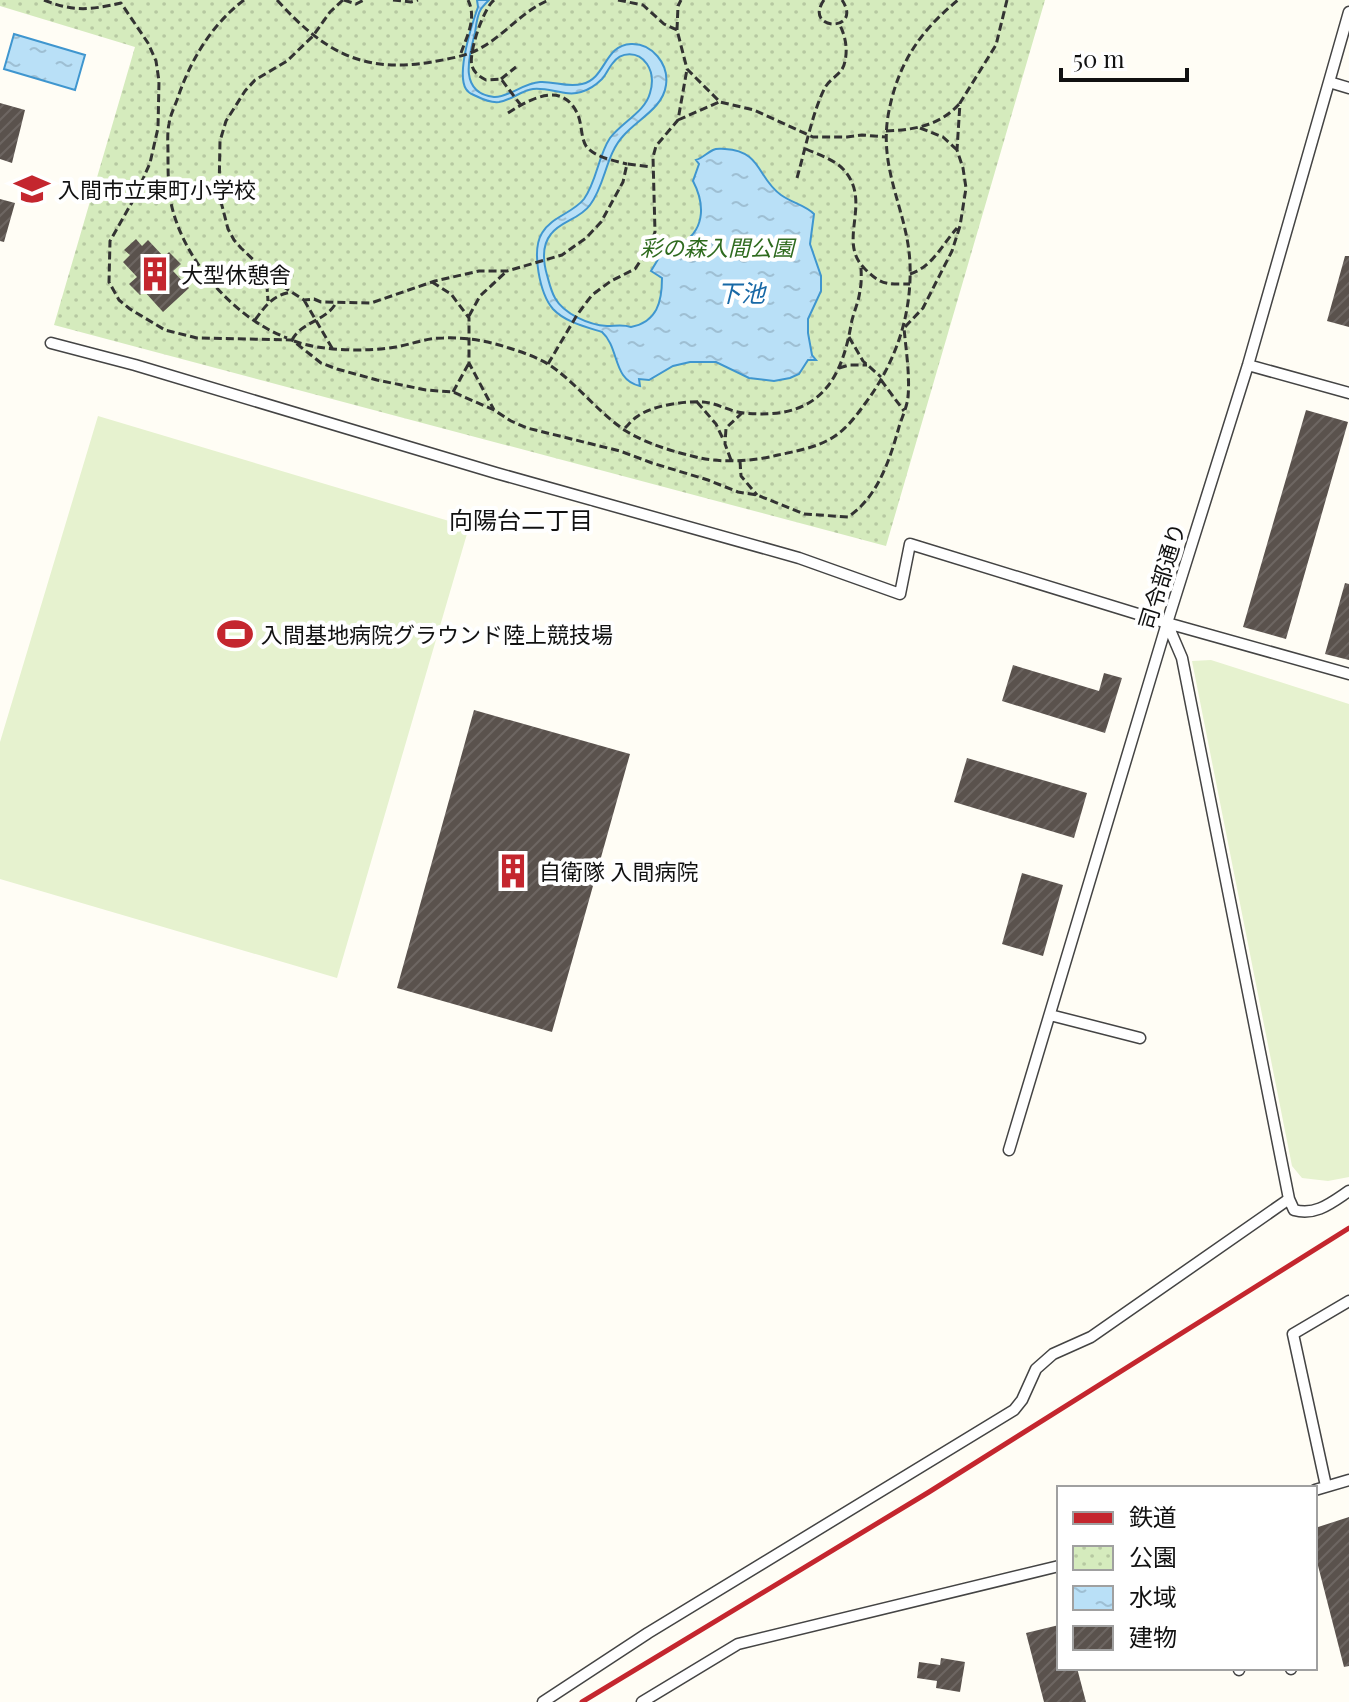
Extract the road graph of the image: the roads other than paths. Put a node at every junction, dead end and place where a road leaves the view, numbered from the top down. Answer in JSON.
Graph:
{"nodes":[{"id":1,"x":1349,"y":12,"type":"edge"},
{"id":2,"x":1329,"y":82,"type":"junction"},
{"id":3,"x":1349,"y":88,"type":"edge"},
{"id":4,"x":51,"y":343,"type":"dead end"},
{"id":5,"x":1248,"y":365,"type":"junction"},
{"id":6,"x":1349,"y":393,"type":"edge"},
{"id":7,"x":1167,"y":623,"type":"junction"},
{"id":8,"x":1349,"y":674,"type":"edge"},
{"id":9,"x":1050,"y":1015,"type":"junction"},
{"id":10,"x":1140,"y":1038,"type":"dead end"},
{"id":11,"x":1009,"y":1150,"type":"dead end"},
{"id":12,"x":1349,"y":1191,"type":"edge"},
{"id":13,"x":1289,"y":1199,"type":"junction"},
{"id":14,"x":1349,"y":1301,"type":"edge"},
{"id":15,"x":1349,"y":1480,"type":"edge"},
{"id":16,"x":1326,"y":1486,"type":"junction"},
{"id":17,"x":1317,"y":1489,"type":"edge"},
{"id":18,"x":1057,"y":1566,"type":"edge"},
{"id":19,"x":543,"y":1702,"type":"edge"},
{"id":20,"x":642,"y":1702,"type":"edge"}],
"edges":[{"from":1,"to":2,"type":"lane","name":"司令部通り"},
{"from":2,"to":3,"type":"lane"},
{"from":2,"to":5,"type":"lane","name":"司令部通り"},
{"from":4,"to":7,"type":"lane"},
{"from":5,"to":6,"type":"lane"},
{"from":5,"to":7,"type":"lane","name":"司令部通り"},
{"from":7,"to":8,"type":"lane"},
{"from":7,"to":9,"type":"lane","name":"司令部通り"},
{"from":7,"to":13,"type":"lane"},
{"from":9,"to":10,"type":"lane"},
{"from":9,"to":11,"type":"lane","name":"司令部通り"},
{"from":12,"to":13,"type":"lane"},
{"from":13,"to":19,"type":"lane"},
{"from":14,"to":16,"type":"lane"},
{"from":15,"to":16,"type":"lane"},
{"from":16,"to":17,"type":"lane"},
{"from":18,"to":20,"type":"lane"}]}
